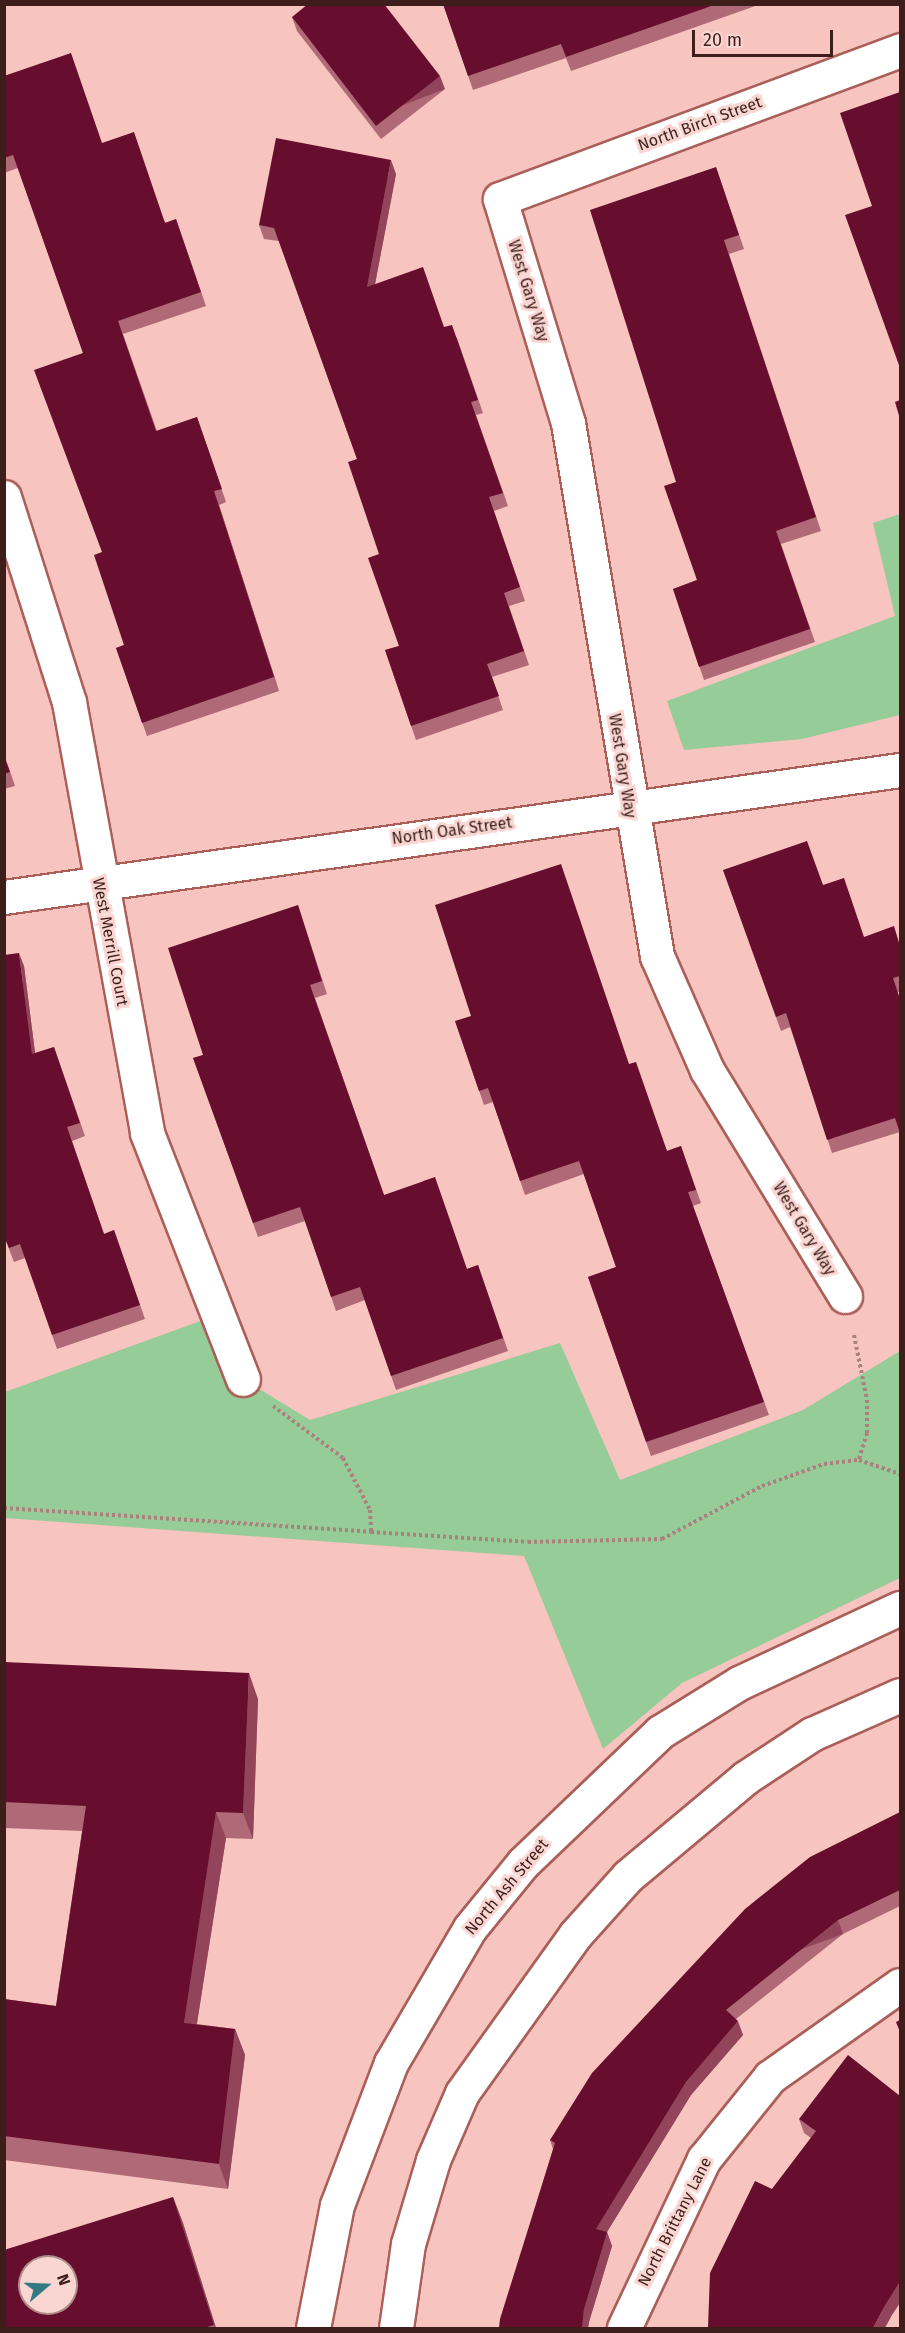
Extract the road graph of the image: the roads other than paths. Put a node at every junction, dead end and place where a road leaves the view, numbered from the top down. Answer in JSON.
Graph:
{"nodes":[{"id":1,"x":900,"y":50,"type":"edge"},
{"id":2,"x":500,"y":199,"type":"joint"},
{"id":3,"x":4,"y":497,"type":"edge"},
{"id":4,"x":900,"y":770,"type":"edge"},
{"id":5,"x":628,"y":806,"type":"junction"},
{"id":6,"x":98,"y":882,"type":"junction"},
{"id":7,"x":4,"y":897,"type":"edge"},
{"id":8,"x":845,"y":1296,"type":"road end"},
{"id":9,"x":243,"y":1379,"type":"road end"},
{"id":10,"x":900,"y":1608,"type":"edge"},
{"id":11,"x":900,"y":1695,"type":"edge"},
{"id":12,"x":900,"y":1985,"type":"edge"},
{"id":13,"x":313,"y":2328,"type":"edge"},
{"id":14,"x":396,"y":2328,"type":"edge"},
{"id":15,"x":624,"y":2328,"type":"edge"}],
"edges":[{"from":1,"to":2,"type":"street","name":"North Birch Street"},
{"from":2,"to":5,"type":"street","name":"West Gary Way"},
{"from":3,"to":6,"type":"street","name":"West Merrill Court"},
{"from":4,"to":5,"type":"street","name":"North Oak Street"},
{"from":5,"to":6,"type":"street","name":"North Oak Street"},
{"from":5,"to":8,"type":"street","name":"West Gary Way"},
{"from":6,"to":7,"type":"street","name":"North Oak Street"},
{"from":6,"to":9,"type":"street","name":"West Merrill Court"},
{"from":10,"to":13,"type":"street","name":"North Ash Street"},
{"from":11,"to":14,"type":"street"},
{"from":12,"to":15,"type":"street","name":"North Brittany Lane"}]}
